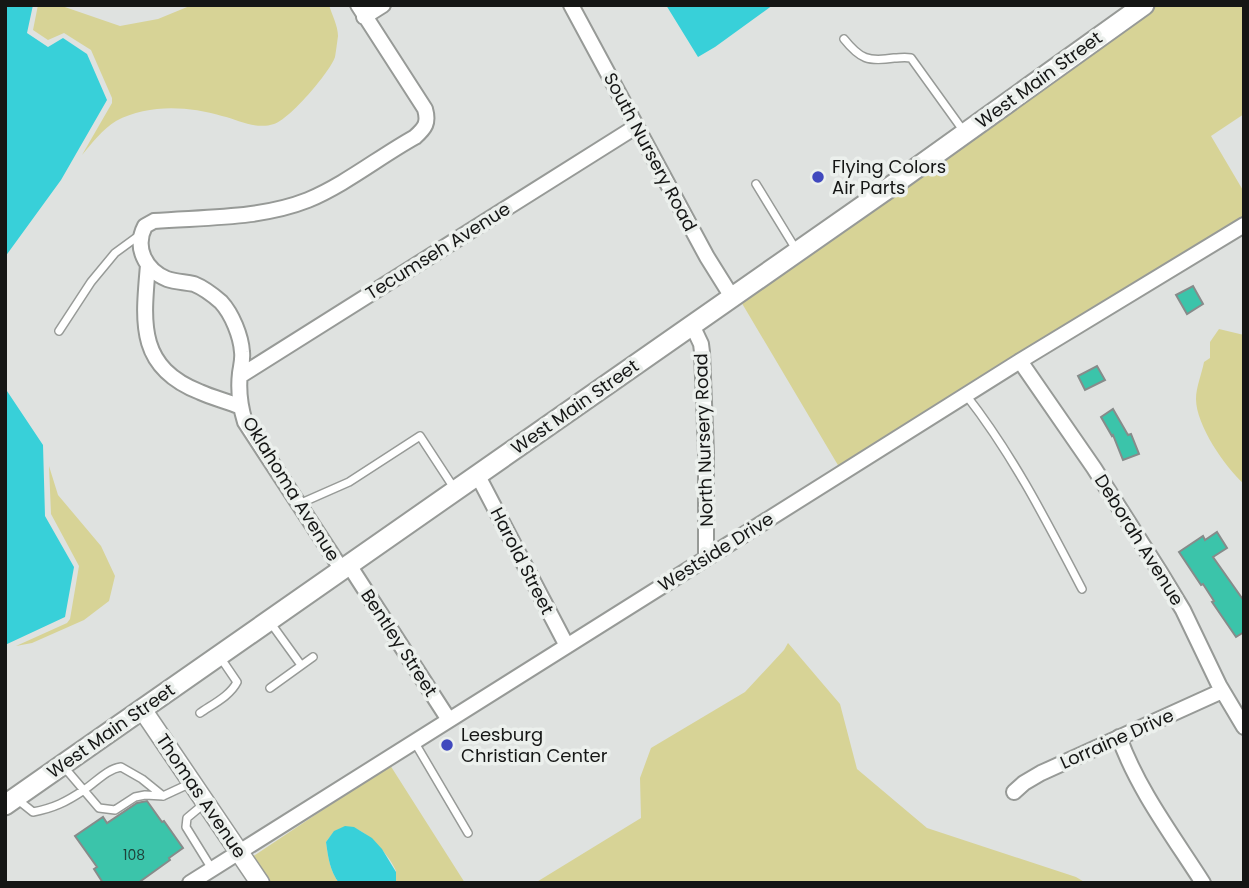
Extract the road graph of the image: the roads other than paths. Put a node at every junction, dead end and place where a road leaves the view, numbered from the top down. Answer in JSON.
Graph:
{"nodes":[{"id":1,"x":383,"y":5,"type":"edge"},
{"id":2,"x":571,"y":5,"type":"edge"},
{"id":3,"x":1144,"y":5,"type":"edge"},
{"id":4,"x":361,"y":11,"type":"edge"},
{"id":5,"x":844,"y":38,"type":"dead end"},
{"id":6,"x":637,"y":127,"type":"junction"},
{"id":7,"x":965,"y":133,"type":"junction"},
{"id":8,"x":756,"y":184,"type":"dead end"},
{"id":9,"x":1244,"y":225,"type":"edge"},
{"id":10,"x":141,"y":233,"type":"junction"},
{"id":11,"x":798,"y":251,"type":"junction"},
{"id":12,"x":148,"y":265,"type":"junction"},
{"id":13,"x":732,"y":297,"type":"junction"},
{"id":14,"x":692,"y":324,"type":"junction"},
{"id":15,"x":59,"y":331,"type":"dead end"},
{"id":16,"x":1020,"y":361,"type":"junction"},
{"id":17,"x":240,"y":376,"type":"junction"},
{"id":18,"x":966,"y":396,"type":"junction"},
{"id":19,"x":241,"y":407,"type":"junction"},
{"id":20,"x":478,"y":476,"type":"junction"},
{"id":21,"x":456,"y":491,"type":"junction"},
{"id":22,"x":298,"y":505,"type":"junction"},
{"id":23,"x":706,"y":558,"type":"junction"},
{"id":24,"x":345,"y":568,"type":"junction"},
{"id":25,"x":1082,"y":589,"type":"dead end"},
{"id":26,"x":270,"y":621,"type":"junction"},
{"id":27,"x":566,"y":646,"type":"junction"},
{"id":28,"x":220,"y":656,"type":"junction"},
{"id":29,"x":313,"y":657,"type":"dead end"},
{"id":30,"x":301,"y":665,"type":"junction"},
{"id":31,"x":270,"y":688,"type":"dead end"},
{"id":32,"x":1222,"y":691,"type":"junction"},
{"id":33,"x":142,"y":709,"type":"junction"},
{"id":34,"x":200,"y":713,"type":"dead end"},
{"id":35,"x":449,"y":720,"type":"junction"},
{"id":36,"x":1244,"y":727,"type":"edge"},
{"id":37,"x":1119,"y":737,"type":"junction"},
{"id":38,"x":414,"y":742,"type":"junction"},
{"id":39,"x":63,"y":765,"type":"junction"},
{"id":40,"x":191,"y":782,"type":"junction"},
{"id":41,"x":84,"y":790,"type":"junction"},
{"id":42,"x":1014,"y":792,"type":"dead end"},
{"id":43,"x":163,"y":796,"type":"junction"},
{"id":44,"x":10,"y":802,"type":"edge"},
{"id":45,"x":205,"y":803,"type":"junction"},
{"id":46,"x":468,"y":833,"type":"dead end"},
{"id":47,"x":239,"y":852,"type":"junction"},
{"id":48,"x":212,"y":869,"type":"junction"},
{"id":49,"x":190,"y":883,"type":"edge"},
{"id":50,"x":260,"y":883,"type":"edge"},
{"id":51,"x":1203,"y":883,"type":"edge"}],
"edges":[{"from":1,"to":4,"type":"street"},
{"from":2,"to":6,"type":"street","name":"South Nursery Road"},
{"from":3,"to":7,"type":"main road","name":"West Main Street"},
{"from":4,"to":10,"type":"street"},
{"from":5,"to":7,"type":"lane"},
{"from":6,"to":13,"type":"street","name":"South Nursery Road"},
{"from":6,"to":17,"type":"street","name":"Tecumseh Avenue"},
{"from":7,"to":11,"type":"main road","name":"West Main Street"},
{"from":8,"to":11,"type":"lane"},
{"from":9,"to":16,"type":"street","name":"Westside Drive"},
{"from":10,"to":12,"type":"street"},
{"from":10,"to":15,"type":"lane"},
{"from":11,"to":13,"type":"main road","name":"West Main Street"},
{"from":12,"to":17,"type":"street"},
{"from":12,"to":19,"type":"street"},
{"from":13,"to":14,"type":"main road","name":"West Main Street"},
{"from":14,"to":20,"type":"main road","name":"West Main Street"},
{"from":14,"to":23,"type":"street","name":"North Nursery Road"},
{"from":16,"to":18,"type":"street","name":"Westside Drive"},
{"from":16,"to":32,"type":"street","name":"Deborah Avenue"},
{"from":17,"to":19,"type":"street"},
{"from":18,"to":23,"type":"street","name":"Westside Drive"},
{"from":18,"to":25,"type":"lane"},
{"from":19,"to":22,"type":"street","name":"Oklahoma Avenue"},
{"from":20,"to":21,"type":"main road","name":"West Main Street"},
{"from":20,"to":27,"type":"street","name":"Harold Street"},
{"from":21,"to":22,"type":"lane"},
{"from":21,"to":24,"type":"main road","name":"West Main Street"},
{"from":22,"to":24,"type":"street","name":"Oklahoma Avenue"},
{"from":23,"to":27,"type":"street","name":"Westside Drive"},
{"from":24,"to":26,"type":"main road","name":"West Main Street"},
{"from":24,"to":35,"type":"street","name":"Bentley Street"},
{"from":26,"to":28,"type":"main road","name":"West Main Street"},
{"from":26,"to":30,"type":"lane"},
{"from":27,"to":35,"type":"street","name":"Westside Drive"},
{"from":28,"to":33,"type":"main road","name":"West Main Street"},
{"from":28,"to":34,"type":"lane"},
{"from":29,"to":30,"type":"lane"},
{"from":30,"to":31,"type":"lane"},
{"from":32,"to":36,"type":"street","name":"Deborah Avenue"},
{"from":32,"to":37,"type":"street","name":"Lorraine Drive"},
{"from":33,"to":39,"type":"main road","name":"West Main Street"},
{"from":33,"to":40,"type":"street","name":"Thomas Avenue"},
{"from":35,"to":38,"type":"street","name":"Westside Drive"},
{"from":37,"to":42,"type":"street","name":"Lorraine Drive"},
{"from":37,"to":51,"type":"street"},
{"from":38,"to":46,"type":"lane"},
{"from":38,"to":47,"type":"street","name":"Westside Drive"},
{"from":39,"to":41,"type":"lane"},
{"from":39,"to":44,"type":"main road","name":"West Main Street"},
{"from":40,"to":43,"type":"lane"},
{"from":40,"to":45,"type":"street","name":"Thomas Avenue"},
{"from":41,"to":43,"type":"lane"},
{"from":41,"to":43,"type":"lane"},
{"from":41,"to":44,"type":"lane"},
{"from":45,"to":47,"type":"street","name":"Thomas Avenue"},
{"from":45,"to":48,"type":"lane"},
{"from":47,"to":48,"type":"street","name":"Westside Drive"},
{"from":47,"to":50,"type":"street","name":"Thomas Avenue"},
{"from":48,"to":49,"type":"street","name":"Westside Drive"}]}
